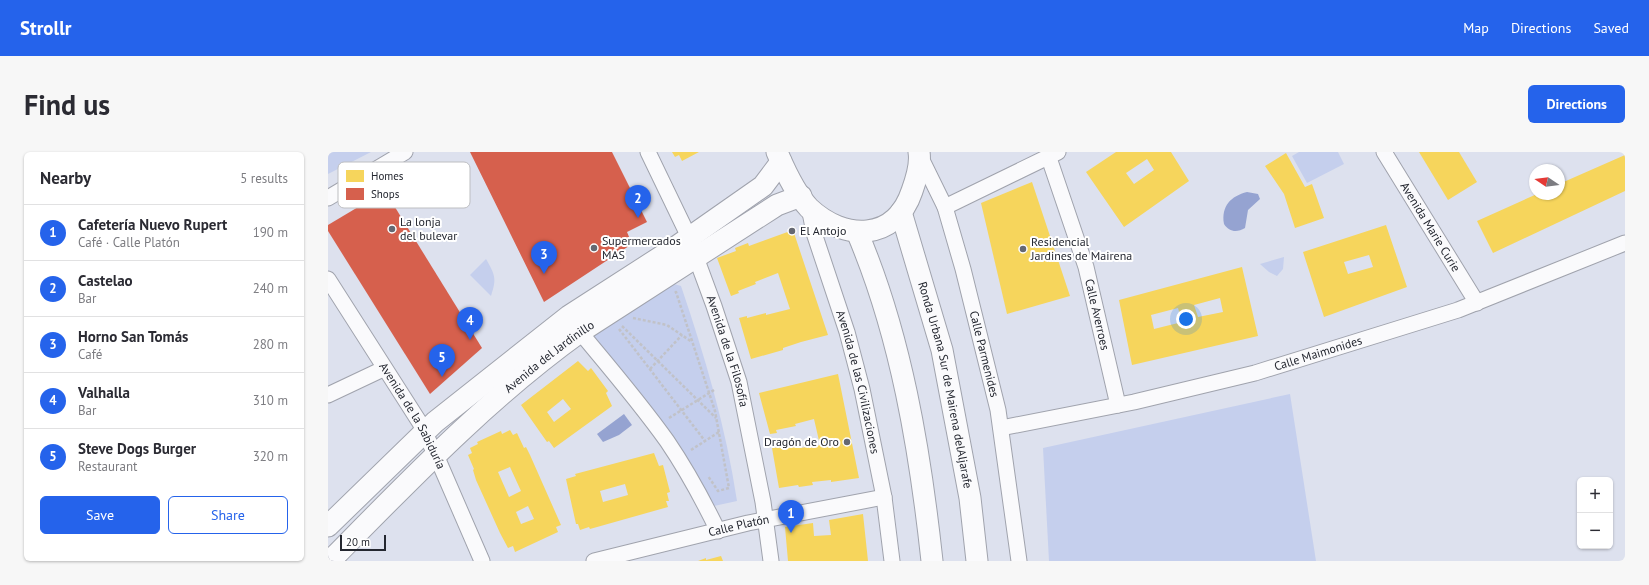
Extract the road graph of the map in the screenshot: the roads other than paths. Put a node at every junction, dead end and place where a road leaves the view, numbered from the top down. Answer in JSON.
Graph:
{"nodes":[{"id":1,"x":405,"y":152,"type":"edge"},
{"id":2,"x":648,"y":152,"type":"edge"},
{"id":3,"x":1384,"y":152,"type":"edge"},
{"id":4,"x":919,"y":154,"type":"edge"},
{"id":5,"x":1053,"y":155,"type":"edge"},
{"id":6,"x":388,"y":156,"type":"edge"},
{"id":7,"x":779,"y":157,"type":"edge"},
{"id":8,"x":379,"y":162,"type":"edge"},
{"id":9,"x":338,"y":191,"type":"edge"},
{"id":10,"x":328,"y":198,"type":"edge"},
{"id":11,"x":805,"y":202,"type":"junction"},
{"id":12,"x":945,"y":207,"type":"junction"},
{"id":13,"x":901,"y":212,"type":"junction"},
{"id":14,"x":856,"y":232,"type":"junction"},
{"id":15,"x":689,"y":238,"type":"junction"},
{"id":16,"x":1625,"y":243,"type":"edge"},
{"id":17,"x":696,"y":257,"type":"junction"},
{"id":18,"x":328,"y":279,"type":"edge"},
{"id":19,"x":1477,"y":302,"type":"junction"},
{"id":20,"x":580,"y":332,"type":"junction"},
{"id":21,"x":384,"y":368,"type":"junction"},
{"id":22,"x":328,"y":395,"type":"edge"},
{"id":23,"x":1118,"y":405,"type":"junction"},
{"id":24,"x":1001,"y":428,"type":"junction"},
{"id":25,"x":424,"y":432,"type":"junction"},
{"id":26,"x":435,"y":454,"type":"junction"},
{"id":27,"x":884,"y":497,"type":"junction"},
{"id":28,"x":766,"y":520,"type":"junction"},
{"id":29,"x":328,"y":526,"type":"edge"},
{"id":30,"x":718,"y":531,"type":"junction"},
{"id":31,"x":330,"y":561,"type":"edge"},
{"id":32,"x":482,"y":561,"type":"edge"},
{"id":33,"x":594,"y":561,"type":"edge"},
{"id":34,"x":771,"y":561,"type":"edge"},
{"id":35,"x":892,"y":561,"type":"edge"},
{"id":36,"x":932,"y":561,"type":"edge"},
{"id":37,"x":976,"y":561,"type":"edge"},
{"id":38,"x":1019,"y":561,"type":"edge"}],
"edges":[{"from":1,"to":6,"type":"street"},
{"from":2,"to":15,"type":"street","name":"Avenida de la Filosofía"},
{"from":3,"to":19,"type":"street","name":"Avenida Marie Curie"},
{"from":4,"to":12,"type":"street","name":"Calle Parmenides"},
{"from":4,"to":13,"type":"street"},
{"from":5,"to":12,"type":"street"},
{"from":5,"to":23,"type":"street","name":"Calle Averroes"},
{"from":6,"to":8,"type":"street"},
{"from":7,"to":11,"type":"street"},
{"from":7,"to":15,"type":"street","name":"Avenida del Jardinillo"},
{"from":9,"to":10,"type":"street"},
{"from":11,"to":14,"type":"street"},
{"from":11,"to":17,"type":"street","name":"Avenida del Jardinillo"},
{"from":11,"to":27,"type":"street","name":"Avenida de las Civilizaciones"},
{"from":12,"to":24,"type":"street","name":"Calle Parmenides"},
{"from":13,"to":14,"type":"street"},
{"from":13,"to":37,"type":"street","name":"Ronda Urbana Sur de Mairena delAljarafe"},
{"from":14,"to":36,"type":"street"},
{"from":15,"to":17,"type":"street","name":"Avenida de la Filosofía"},
{"from":15,"to":25,"type":"street","name":"Avenida del Jardinillo"},
{"from":16,"to":19,"type":"street","name":"Calle Maimonides"},
{"from":17,"to":20,"type":"street","name":"Avenida del Jardinillo"},
{"from":17,"to":28,"type":"street","name":"Avenida de la Filosofía"},
{"from":18,"to":21,"type":"street","name":"Avenida de la Sabiduría"},
{"from":19,"to":23,"type":"street","name":"Calle Maimonides"},
{"from":20,"to":26,"type":"street","name":"Avenida del Jardinillo"},
{"from":20,"to":30,"type":"street"},
{"from":21,"to":22,"type":"street"},
{"from":21,"to":25,"type":"street","name":"Avenida de la Sabiduría"},
{"from":23,"to":24,"type":"street","name":"Calle Maimonides"},
{"from":24,"to":38,"type":"street","name":"Calle Parmenides"},
{"from":25,"to":26,"type":"street","name":"Avenida de la Sabiduría"},
{"from":25,"to":29,"type":"street","name":"Avenida del Jardinillo"},
{"from":26,"to":31,"type":"street","name":"Avenida del Jardinillo"},
{"from":26,"to":32,"type":"street","name":"Avenida de la Sabiduría"},
{"from":27,"to":28,"type":"street","name":"Calle Platón"},
{"from":27,"to":35,"type":"street","name":"Avenida de las Civilizaciones"},
{"from":28,"to":30,"type":"street","name":"Calle Platón"},
{"from":28,"to":34,"type":"street","name":"Avenida de la Filosofía"},
{"from":30,"to":33,"type":"street","name":"Calle Platón"}]}
